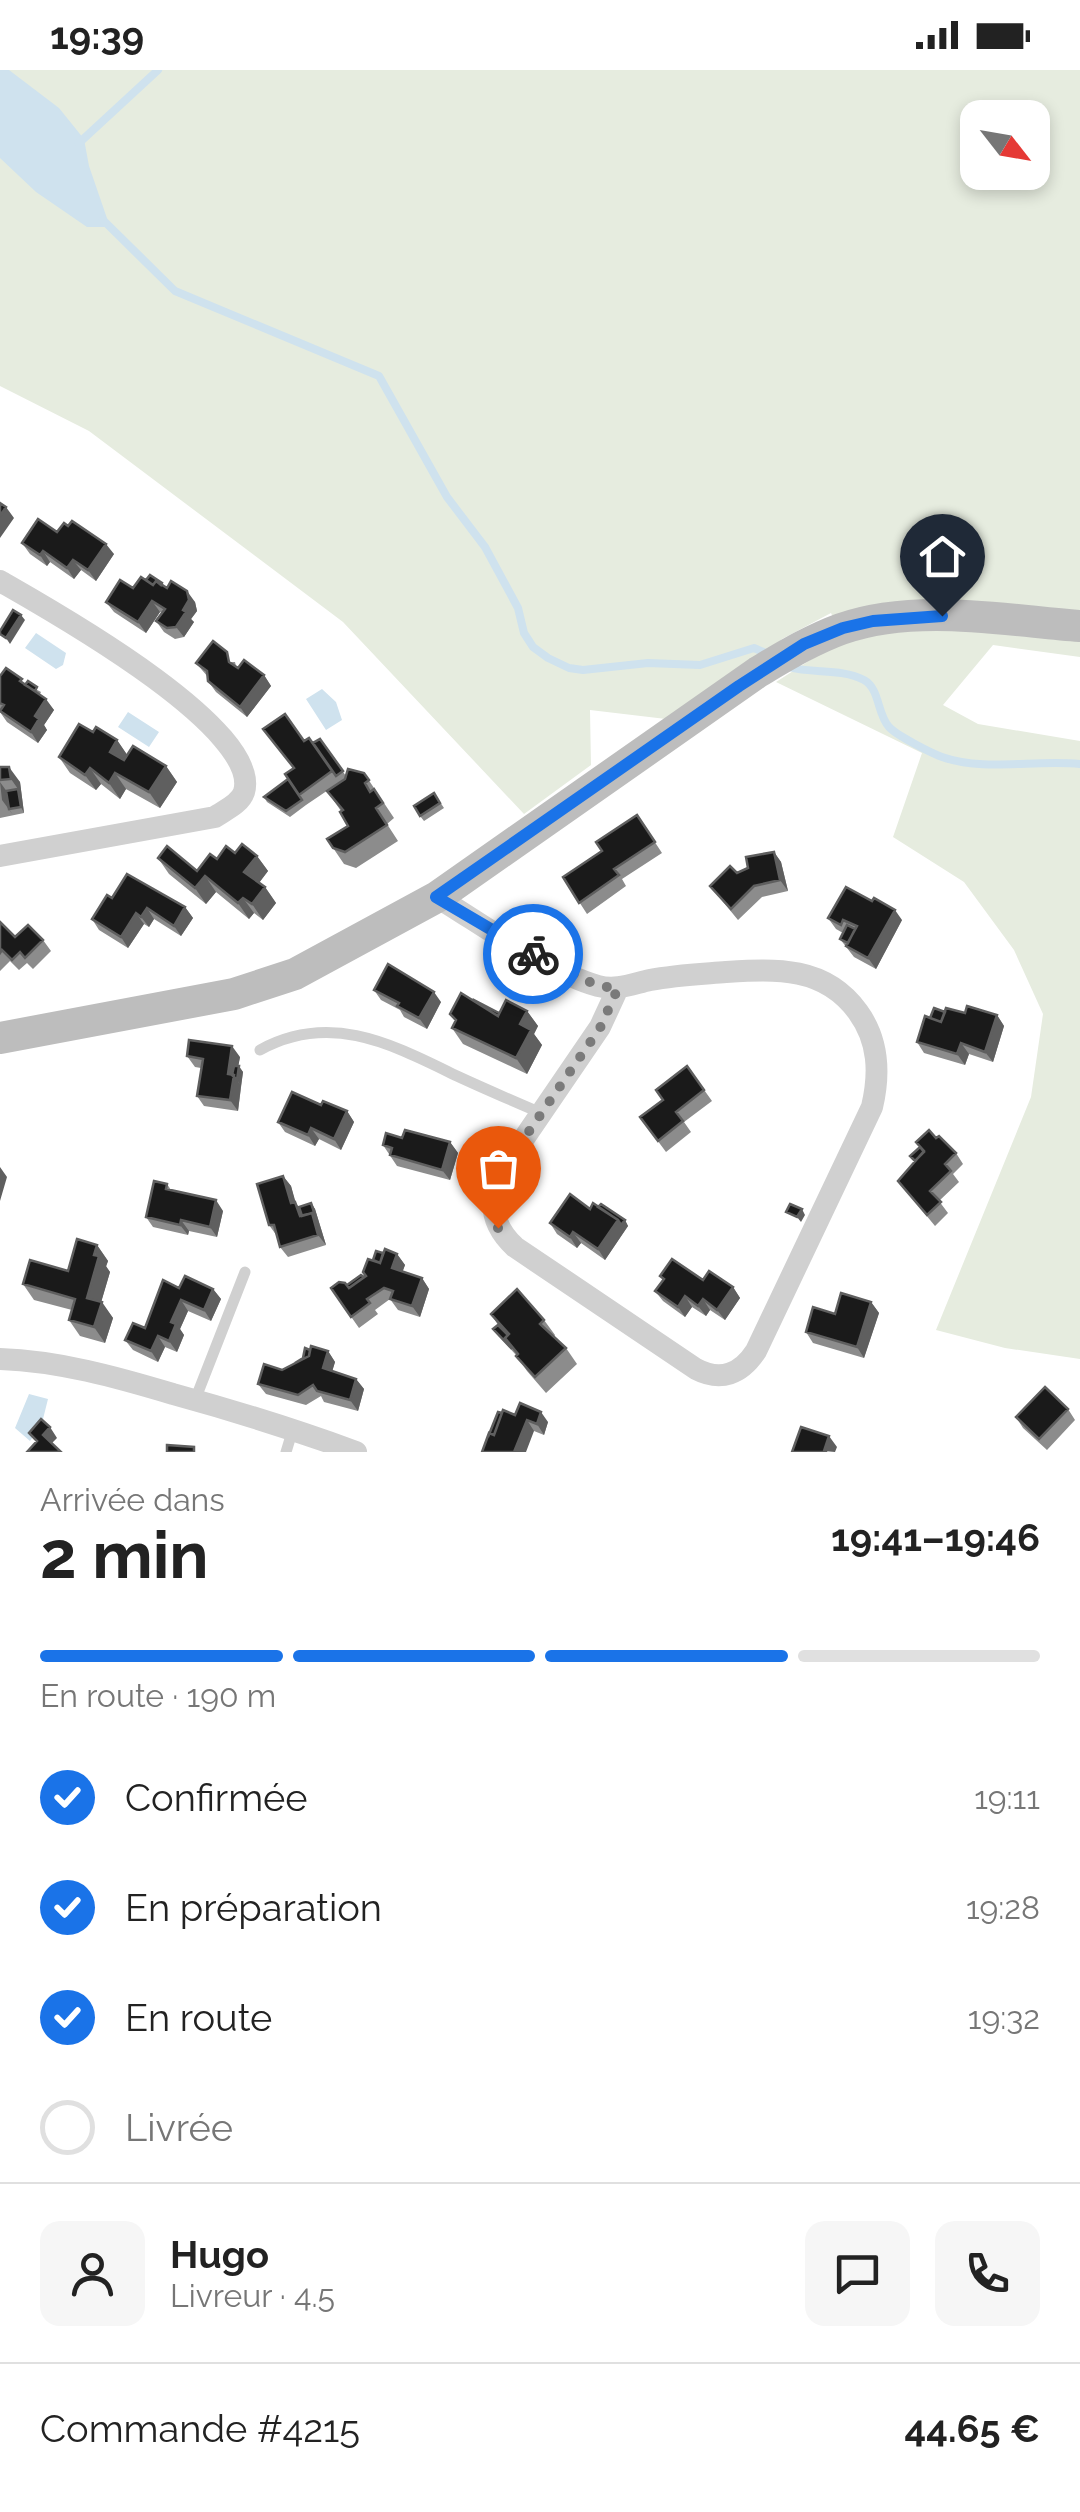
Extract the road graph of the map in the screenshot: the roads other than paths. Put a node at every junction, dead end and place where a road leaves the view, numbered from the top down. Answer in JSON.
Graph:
{"nodes":[{"id":1,"x":0,"y":582,"type":"edge"},
{"id":2,"x":1080,"y":626,"type":"edge"},
{"id":3,"x":0,"y":856,"type":"edge"},
{"id":4,"x":436,"y":897,"type":"junction"},
{"id":5,"x":618,"y":988,"type":"junction"},
{"id":6,"x":0,"y":1038,"type":"edge"},
{"id":7,"x":260,"y":1050,"type":"dead end"},
{"id":8,"x":541,"y":1114,"type":"junction"},
{"id":9,"x":245,"y":1272,"type":"dead end"},
{"id":10,"x":0,"y":1359,"type":"edge"},
{"id":11,"x":196,"y":1400,"type":"junction"},
{"id":12,"x":290,"y":1441,"type":"edge"},
{"id":13,"x":356,"y":1452,"type":"edge"}],
"edges":[{"from":1,"to":3,"type":"street"},
{"from":2,"to":4,"type":"street"},
{"from":4,"to":5,"type":"street"},
{"from":4,"to":6,"type":"street"},
{"from":5,"to":8,"type":"street"},
{"from":5,"to":8,"type":"street"},
{"from":7,"to":8,"type":"lane"},
{"from":9,"to":11,"type":"lane"},
{"from":10,"to":11,"type":"street"},
{"from":11,"to":12,"type":"street"},
{"from":12,"to":13,"type":"street"}]}
